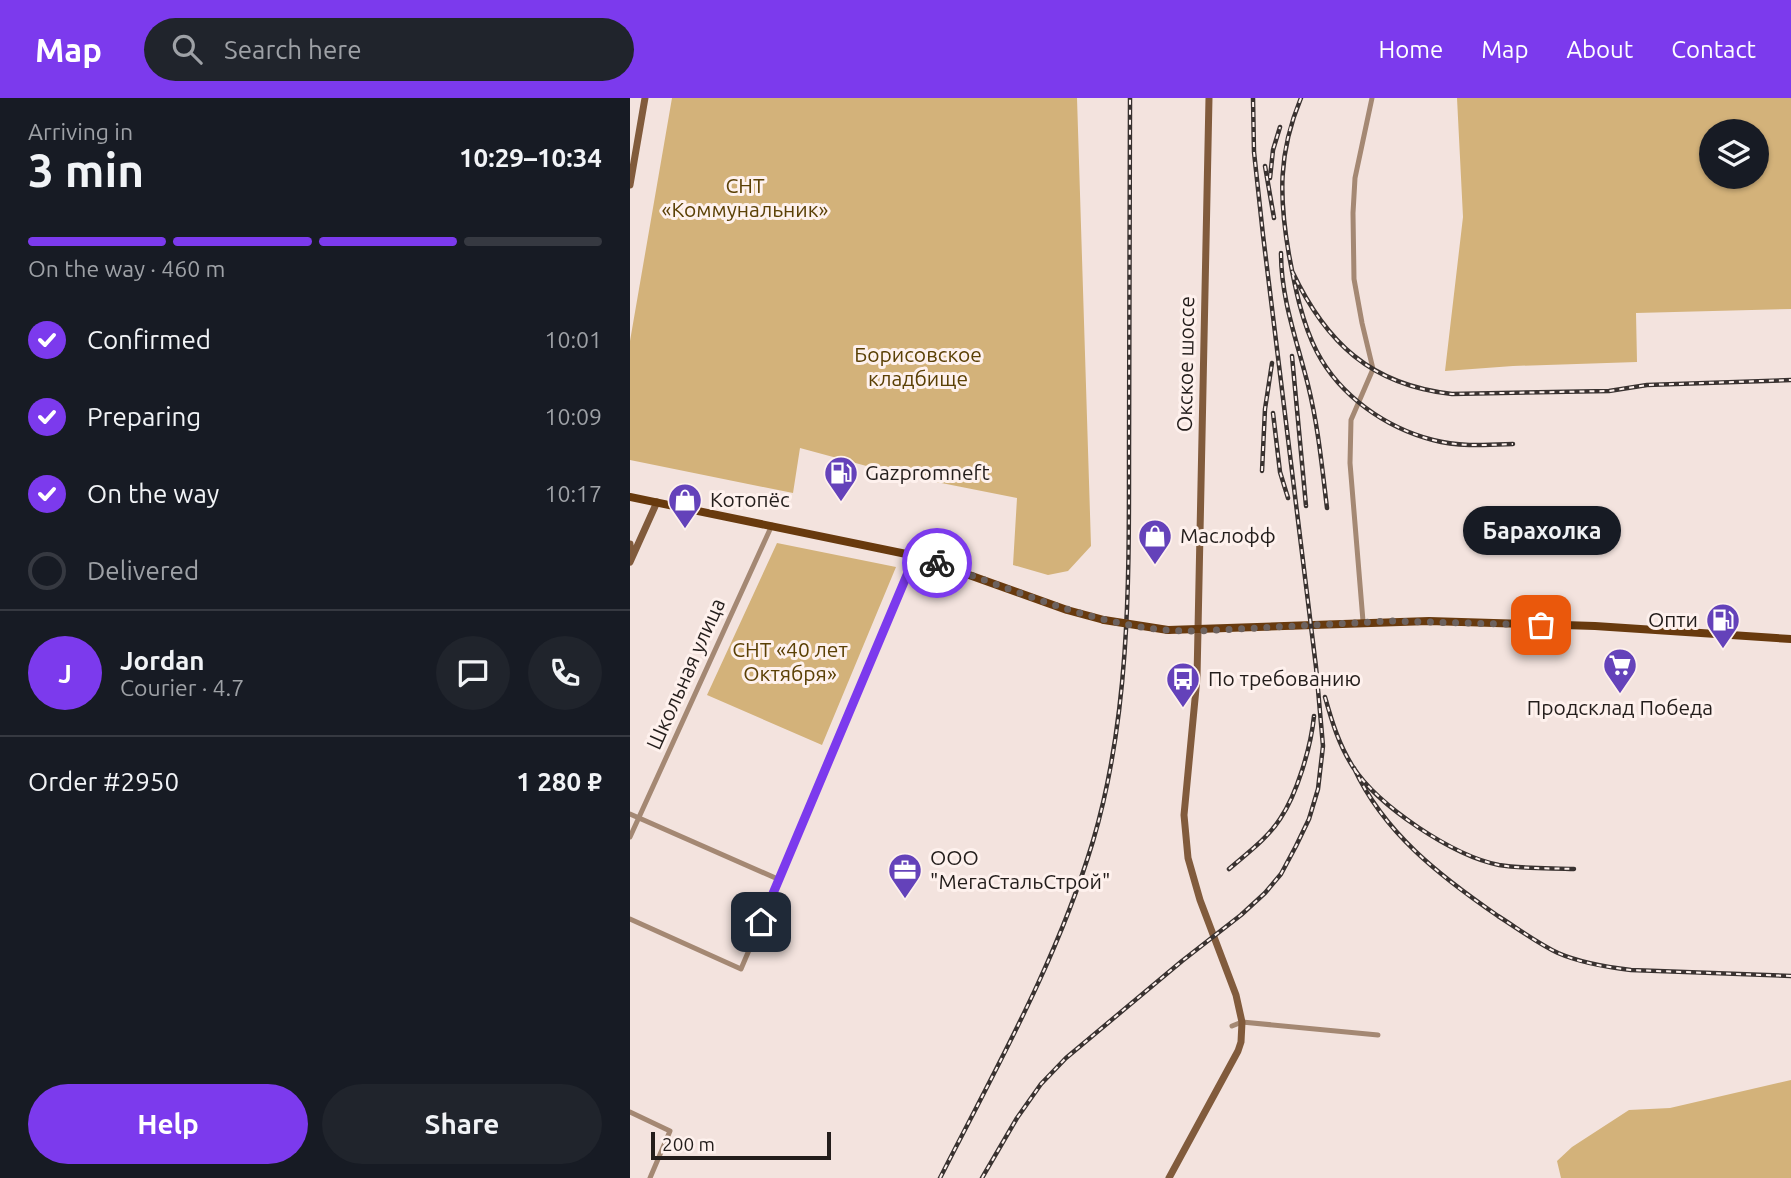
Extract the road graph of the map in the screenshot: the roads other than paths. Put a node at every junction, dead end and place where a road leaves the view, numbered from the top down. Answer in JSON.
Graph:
{"nodes":[{"id":1,"x":645,"y":98,"type":"edge"},
{"id":2,"x":1209,"y":98,"type":"edge"},
{"id":3,"x":1372,"y":98,"type":"edge"},
{"id":4,"x":630,"y":185,"type":"edge"},
{"id":5,"x":630,"y":496,"type":"edge"},
{"id":6,"x":657,"y":502,"type":"junction"},
{"id":7,"x":772,"y":524,"type":"junction"},
{"id":8,"x":630,"y":544,"type":"edge"},
{"id":9,"x":915,"y":556,"type":"junction"},
{"id":10,"x":631,"y":560,"type":"edge"},
{"id":11,"x":1363,"y":621,"type":"junction"},
{"id":12,"x":1199,"y":631,"type":"junction"},
{"id":13,"x":1791,"y":639,"type":"edge"},
{"id":14,"x":630,"y":814,"type":"edge"},
{"id":15,"x":639,"y":818,"type":"junction"},
{"id":16,"x":630,"y":837,"type":"edge"},
{"id":17,"x":780,"y":880,"type":"junction"},
{"id":18,"x":630,"y":919,"type":"edge"},
{"id":19,"x":1242,"y":1022,"type":"junction"},
{"id":20,"x":1233,"y":1026,"type":"dead end"},
{"id":21,"x":1378,"y":1035,"type":"dead end"},
{"id":22,"x":630,"y":1112,"type":"edge"},
{"id":23,"x":650,"y":1178,"type":"edge"},
{"id":24,"x":1169,"y":1178,"type":"edge"}],
"edges":[{"from":1,"to":4,"type":"street"},
{"from":2,"to":12,"type":"street","name":"Окское шоссе"},
{"from":3,"to":11,"type":"street"},
{"from":5,"to":6,"type":"main road"},
{"from":6,"to":7,"type":"main road"},
{"from":6,"to":10,"type":"street"},
{"from":7,"to":9,"type":"main road"},
{"from":7,"to":15,"type":"street","name":"Школьная улица"},
{"from":8,"to":10,"type":"street"},
{"from":9,"to":12,"type":"main road","bridge":true},
{"from":9,"to":17,"type":"street"},
{"from":11,"to":12,"type":"main road"},
{"from":11,"to":13,"type":"main road"},
{"from":12,"to":19,"type":"street","name":"Окское шоссе"},
{"from":14,"to":15,"type":"street"},
{"from":15,"to":16,"type":"street","name":"Школьная улица"},
{"from":15,"to":17,"type":"street"},
{"from":17,"to":18,"type":"street"},
{"from":19,"to":20,"type":"street"},
{"from":19,"to":21,"type":"street"},
{"from":19,"to":24,"type":"street"},
{"from":22,"to":23,"type":"street"}]}
